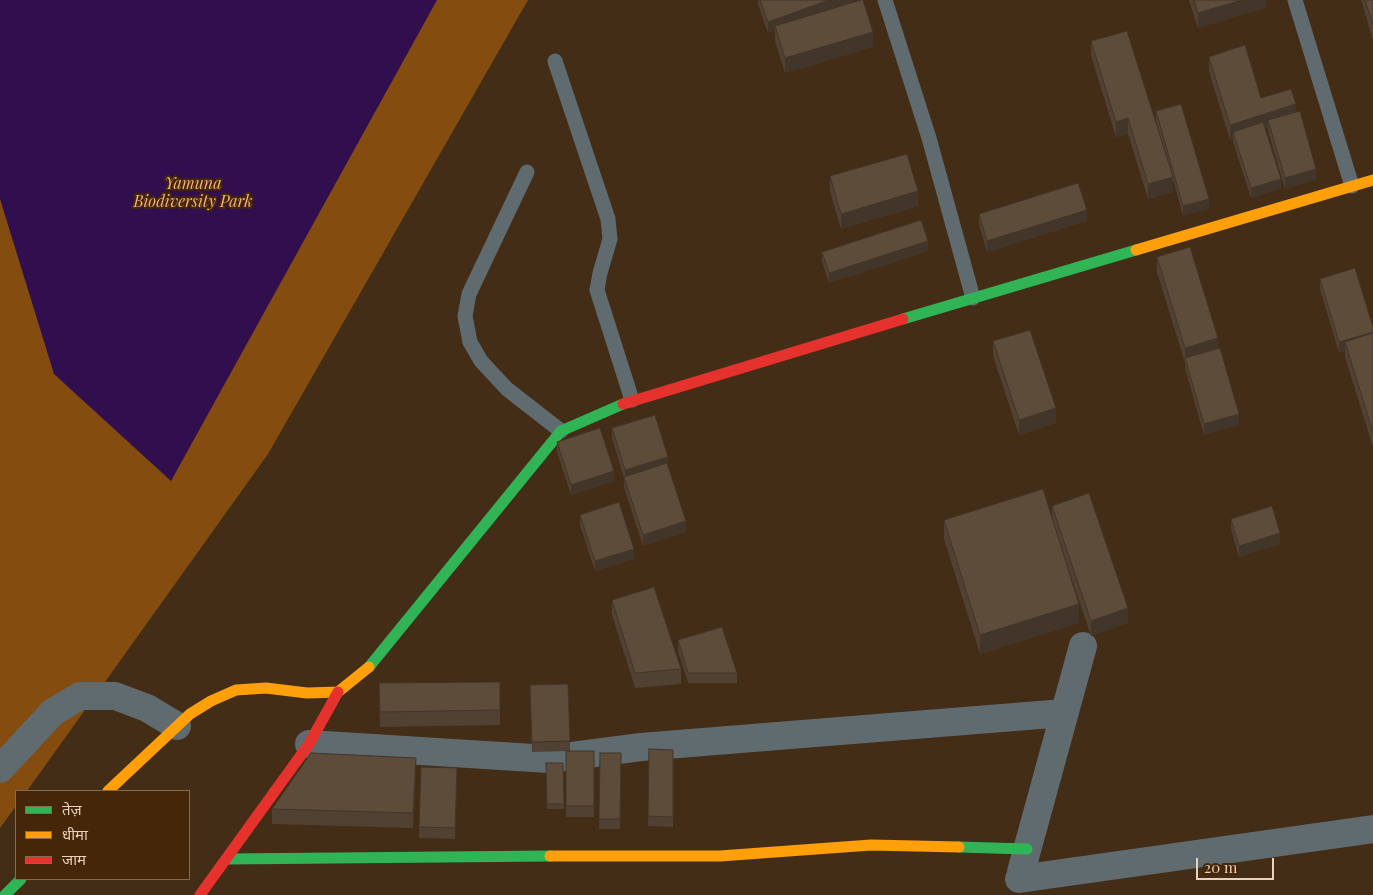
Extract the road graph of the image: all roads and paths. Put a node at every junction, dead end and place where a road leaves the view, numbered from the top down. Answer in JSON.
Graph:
{"nodes":[{"id":1,"x":885,"y":0,"type":"edge"},
{"id":2,"x":1295,"y":0,"type":"edge"},
{"id":3,"x":555,"y":61,"type":"dead end"},
{"id":4,"x":527,"y":172,"type":"dead end"},
{"id":5,"x":1373,"y":180,"type":"edge"},
{"id":6,"x":1352,"y":186,"type":"junction"},
{"id":7,"x":973,"y":298,"type":"junction"},
{"id":8,"x":632,"y":400,"type":"junction"},
{"id":9,"x":561,"y":431,"type":"junction"},
{"id":10,"x":1083,"y":646,"type":"dead end"},
{"id":11,"x":338,"y":692,"type":"junction"},
{"id":12,"x":1064,"y":713,"type":"junction"},
{"id":13,"x":177,"y":726,"type":"junction"},
{"id":14,"x":309,"y":744,"type":"junction"},
{"id":15,"x":0,"y":769,"type":"edge"},
{"id":16,"x":109,"y":790,"type":"edge"},
{"id":17,"x":1373,"y":830,"type":"edge"},
{"id":18,"x":1027,"y":849,"type":"junction"},
{"id":19,"x":227,"y":859,"type":"junction"},
{"id":20,"x":20,"y":880,"type":"edge"},
{"id":21,"x":1017,"y":887,"type":"edge"},
{"id":22,"x":5,"y":895,"type":"edge"},
{"id":23,"x":200,"y":895,"type":"edge"}],
"edges":[{"from":1,"to":7,"type":"lane"},
{"from":2,"to":6,"type":"lane"},
{"from":3,"to":8,"type":"lane"},
{"from":4,"to":9,"type":"lane"},
{"from":5,"to":6,"type":"street"},
{"from":6,"to":7,"type":"street"},
{"from":7,"to":8,"type":"street"},
{"from":8,"to":9,"type":"street"},
{"from":9,"to":11,"type":"street"},
{"from":10,"to":12,"type":"street"},
{"from":11,"to":13,"type":"street"},
{"from":11,"to":14,"type":"street"},
{"from":12,"to":14,"type":"street"},
{"from":12,"to":18,"type":"street"},
{"from":13,"to":15,"type":"street"},
{"from":13,"to":16,"type":"street"},
{"from":14,"to":19,"type":"street"},
{"from":17,"to":21,"type":"street"},
{"from":18,"to":19,"type":"street"},
{"from":18,"to":21,"type":"street"},
{"from":19,"to":23,"type":"street"},
{"from":20,"to":22,"type":"street"}]}
